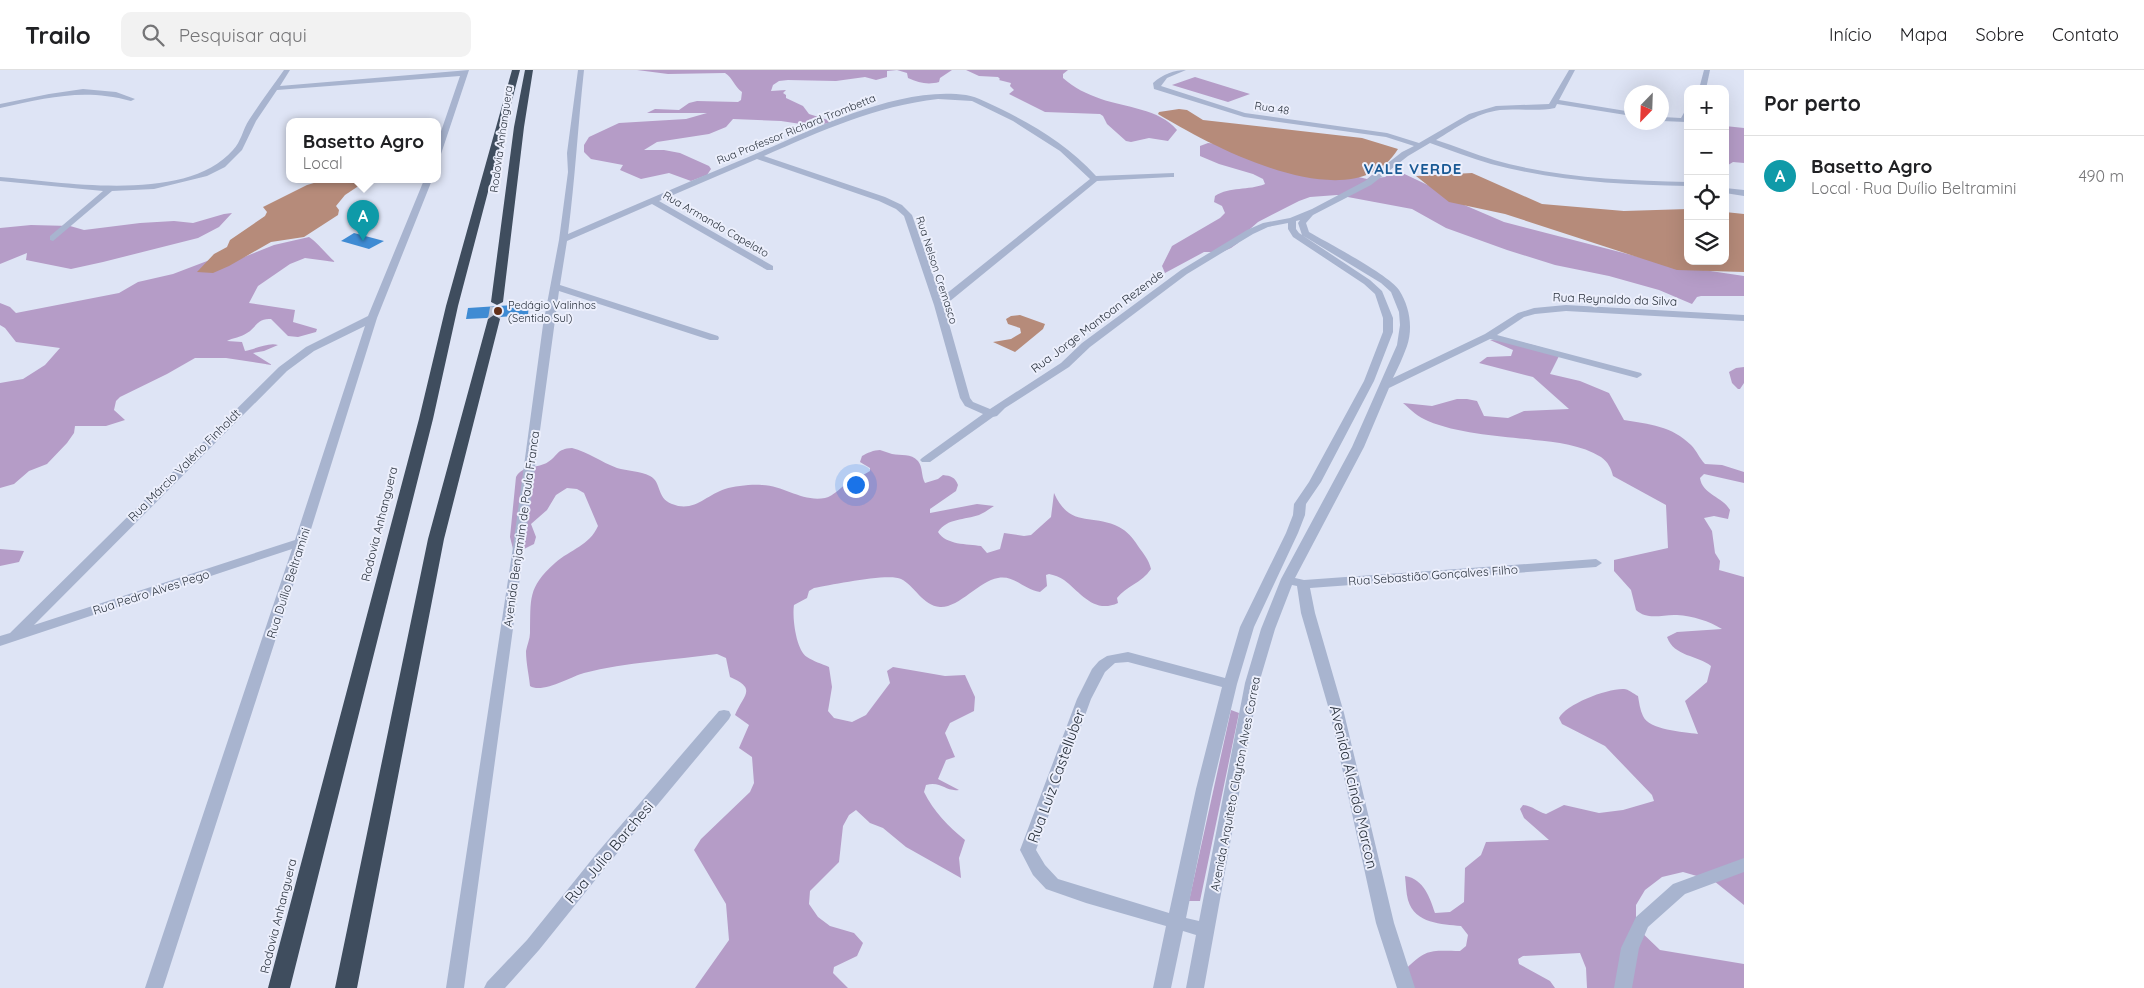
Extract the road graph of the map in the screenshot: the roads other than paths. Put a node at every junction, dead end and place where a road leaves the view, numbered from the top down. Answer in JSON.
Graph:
{"nodes":[{"id":1,"x":287,"y":70,"type":"edge"},
{"id":2,"x":516,"y":70,"type":"edge"},
{"id":3,"x":530,"y":70,"type":"edge"},
{"id":4,"x":581,"y":70,"type":"edge"},
{"id":5,"x":1180,"y":70,"type":"edge"},
{"id":6,"x":1572,"y":70,"type":"edge"},
{"id":7,"x":1708,"y":70,"type":"edge"},
{"id":8,"x":465,"y":72,"type":"edge"},
{"id":9,"x":1703,"y":85,"type":"edge"},
{"id":10,"x":276,"y":88,"type":"junction"},
{"id":11,"x":131,"y":99,"type":"dead end"},
{"id":12,"x":1556,"y":102,"type":"junction"},
{"id":13,"x":0,"y":106,"type":"edge"},
{"id":14,"x":1624,"y":113,"type":"edge"},
{"id":15,"x":1684,"y":117,"type":"edge"},
{"id":16,"x":1669,"y":118,"type":"edge"},
{"id":17,"x":1428,"y":140,"type":"junction"},
{"id":18,"x":441,"y":142,"type":"edge"},
{"id":19,"x":1420,"y":146,"type":"junction"},
{"id":20,"x":757,"y":156,"type":"junction"},
{"id":21,"x":1171,"y":175,"type":"dead end"},
{"id":22,"x":0,"y":179,"type":"edge"},
{"id":23,"x":1094,"y":179,"type":"junction"},
{"id":24,"x":427,"y":183,"type":"edge"},
{"id":25,"x":1684,"y":184,"type":"edge"},
{"id":26,"x":110,"y":189,"type":"junction"},
{"id":27,"x":1729,"y":191,"type":"edge"},
{"id":28,"x":1744,"y":193,"type":"edge"},
{"id":29,"x":652,"y":200,"type":"junction"},
{"id":30,"x":1309,"y":214,"type":"junction"},
{"id":31,"x":1292,"y":220,"type":"junction"},
{"id":32,"x":53,"y":238,"type":"dead end"},
{"id":33,"x":563,"y":240,"type":"junction"},
{"id":34,"x":770,"y":268,"type":"dead end"},
{"id":35,"x":554,"y":286,"type":"junction"},
{"id":36,"x":497,"y":302,"type":"tunnel mouth"},
{"id":37,"x":939,"y":305,"type":"junction"},
{"id":38,"x":372,"y":318,"type":"junction"},
{"id":39,"x":1744,"y":318,"type":"edge"},
{"id":40,"x":494,"y":319,"type":"tunnel mouth"},
{"id":41,"x":1489,"y":336,"type":"junction"},
{"id":42,"x":714,"y":338,"type":"dead end"},
{"id":43,"x":1637,"y":375,"type":"dead end"},
{"id":44,"x":1383,"y":387,"type":"junction"},
{"id":45,"x":993,"y":414,"type":"junction"},
{"id":46,"x":926,"y":460,"type":"dead end"},
{"id":47,"x":1300,"y":504,"type":"junction"},
{"id":48,"x":1323,"y":512,"type":"junction"},
{"id":49,"x":1292,"y":533,"type":"junction"},
{"id":50,"x":1310,"y":537,"type":"junction"},
{"id":51,"x":301,"y":542,"type":"junction"},
{"id":52,"x":1596,"y":562,"type":"dead end"},
{"id":53,"x":1272,"y":575,"type":"junction"},
{"id":54,"x":1288,"y":579,"type":"junction"},
{"id":55,"x":1304,"y":584,"type":"junction"},
{"id":56,"x":14,"y":637,"type":"junction"},
{"id":57,"x":0,"y":641,"type":"edge"},
{"id":58,"x":1230,"y":684,"type":"junction"},
{"id":59,"x":724,"y":715,"type":"dead end"},
{"id":60,"x":1744,"y":865,"type":"edge"},
{"id":61,"x":1176,"y":921,"type":"junction"},
{"id":62,"x":1207,"y":931,"type":"junction"},
{"id":63,"x":154,"y":988,"type":"edge"},
{"id":64,"x":279,"y":988,"type":"edge"},
{"id":65,"x":346,"y":988,"type":"edge"},
{"id":66,"x":455,"y":988,"type":"edge"},
{"id":67,"x":493,"y":988,"type":"edge"},
{"id":68,"x":1162,"y":988,"type":"edge"},
{"id":69,"x":1196,"y":988,"type":"edge"},
{"id":70,"x":1406,"y":988,"type":"edge"},
{"id":71,"x":1623,"y":988,"type":"edge"}],
"edges":[{"from":1,"to":10,"type":"street"},
{"from":2,"to":64,"type":"highway","name":"Rodovia Anhanguera"},
{"from":3,"to":36,"type":"highway","name":"Rodovia Anhanguera"},
{"from":4,"to":33,"type":"street","name":"Avenida Benjamim de Paula Franca"},
{"from":5,"to":19,"type":"street","name":"Rua 48"},
{"from":6,"to":12,"type":"street"},
{"from":7,"to":9,"type":"street"},
{"from":8,"to":10,"type":"street"},
{"from":8,"to":18,"type":"street"},
{"from":10,"to":26,"type":"street"},
{"from":11,"to":13,"type":"street"},
{"from":12,"to":14,"type":"street"},
{"from":12,"to":17,"type":"street"},
{"from":15,"to":16,"type":"street"},
{"from":17,"to":19,"type":"street","name":"Rua Jorge Mantoan Rezende"},
{"from":17,"to":25,"type":"street"},
{"from":19,"to":30,"type":"street","name":"Rua Jorge Mantoan Rezende"},
{"from":20,"to":23,"type":"street","name":"Rua Professor Richard Trombetta"},
{"from":20,"to":29,"type":"street","name":"Rua Professor Richard Trombetta"},
{"from":20,"to":37,"type":"street","name":"Rua Nelson Cremasco"},
{"from":21,"to":23,"type":"street"},
{"from":22,"to":26,"type":"street"},
{"from":23,"to":37,"type":"street"},
{"from":24,"to":38,"type":"street","name":"Rua Duílio Beltramini"},
{"from":26,"to":32,"type":"street"},
{"from":27,"to":28,"type":"street"},
{"from":29,"to":33,"type":"street","name":"Rua Professor Richard Trombetta"},
{"from":29,"to":34,"type":"street","name":"Rua Armando Capelato"},
{"from":30,"to":31,"type":"street","name":"Rua Jorge Mantoan Rezende"},
{"from":30,"to":44,"type":"street","name":"Avenida Arquiteto Clayton Alves Correa"},
{"from":31,"to":45,"type":"street","name":"Rua Jorge Mantoan Rezende"},
{"from":31,"to":47,"type":"street","name":"Avenida Arquiteto Clayton Alves Correa"},
{"from":33,"to":35,"type":"street","name":"Avenida Benjamim de Paula Franca"},
{"from":35,"to":42,"type":"street"},
{"from":35,"to":66,"type":"street","name":"Avenida Benjamim de Paula Franca"},
{"from":37,"to":45,"type":"street","name":"Rua Nelson Cremasco"},
{"from":38,"to":51,"type":"street","name":"Rua Duílio Beltramini"},
{"from":38,"to":56,"type":"street","name":"Rua Márcio Valério Finholdt"},
{"from":39,"to":41,"type":"street","name":"Rua Reynaldo da Silva"},
{"from":40,"to":65,"type":"highway"},
{"from":41,"to":43,"type":"street"},
{"from":41,"to":44,"type":"street","name":"Rua Reynaldo da Silva"},
{"from":44,"to":48,"type":"street","name":"Avenida Arquiteto Clayton Alves Correa"},
{"from":45,"to":46,"type":"street","name":"Rua Jorge Mantoan Rezende"},
{"from":47,"to":48,"type":"street"},
{"from":47,"to":49,"type":"street","name":"Avenida Arquiteto Clayton Alves Correa"},
{"from":48,"to":50,"type":"street","name":"Avenida Arquiteto Clayton Alves Correa"},
{"from":49,"to":50,"type":"street"},
{"from":49,"to":53,"type":"street","name":"Avenida Arquiteto Clayton Alves Correa"},
{"from":50,"to":54,"type":"street","name":"Avenida Arquiteto Clayton Alves Correa"},
{"from":51,"to":56,"type":"street","name":"Rua Pedro Alves Pego"},
{"from":51,"to":63,"type":"street","name":"Rua Duílio Beltramini"},
{"from":52,"to":55,"type":"street","name":"Rua Sebastião Gonçalves Filho"},
{"from":53,"to":54,"type":"street","name":"Rua Sebastião Gonçalves Filho"},
{"from":53,"to":58,"type":"street","name":"Avenida Arquiteto Clayton Alves Correa"},
{"from":54,"to":55,"type":"street","name":"Rua Sebastião Gonçalves Filho"},
{"from":54,"to":62,"type":"street","name":"Avenida Arquiteto Clayton Alves Correa"},
{"from":55,"to":70,"type":"street","name":"Avenida Alcindo Marcon"},
{"from":56,"to":57,"type":"street","name":"Rua Pedro Alves Pego"},
{"from":58,"to":61,"type":"street","name":"Avenida Arquiteto Clayton Alves Correa"},
{"from":58,"to":61,"type":"street","name":"Rua Luiz Castelluber"},
{"from":59,"to":67,"type":"street","name":"Rua Julio Barchesi"},
{"from":60,"to":71,"type":"street"},
{"from":61,"to":62,"type":"street","name":"Rua Luiz Castelluber"},
{"from":61,"to":68,"type":"street","name":"Avenida Arquiteto Clayton Alves Correa"},
{"from":62,"to":69,"type":"street","name":"Avenida Arquiteto Clayton Alves Correa"}]}
